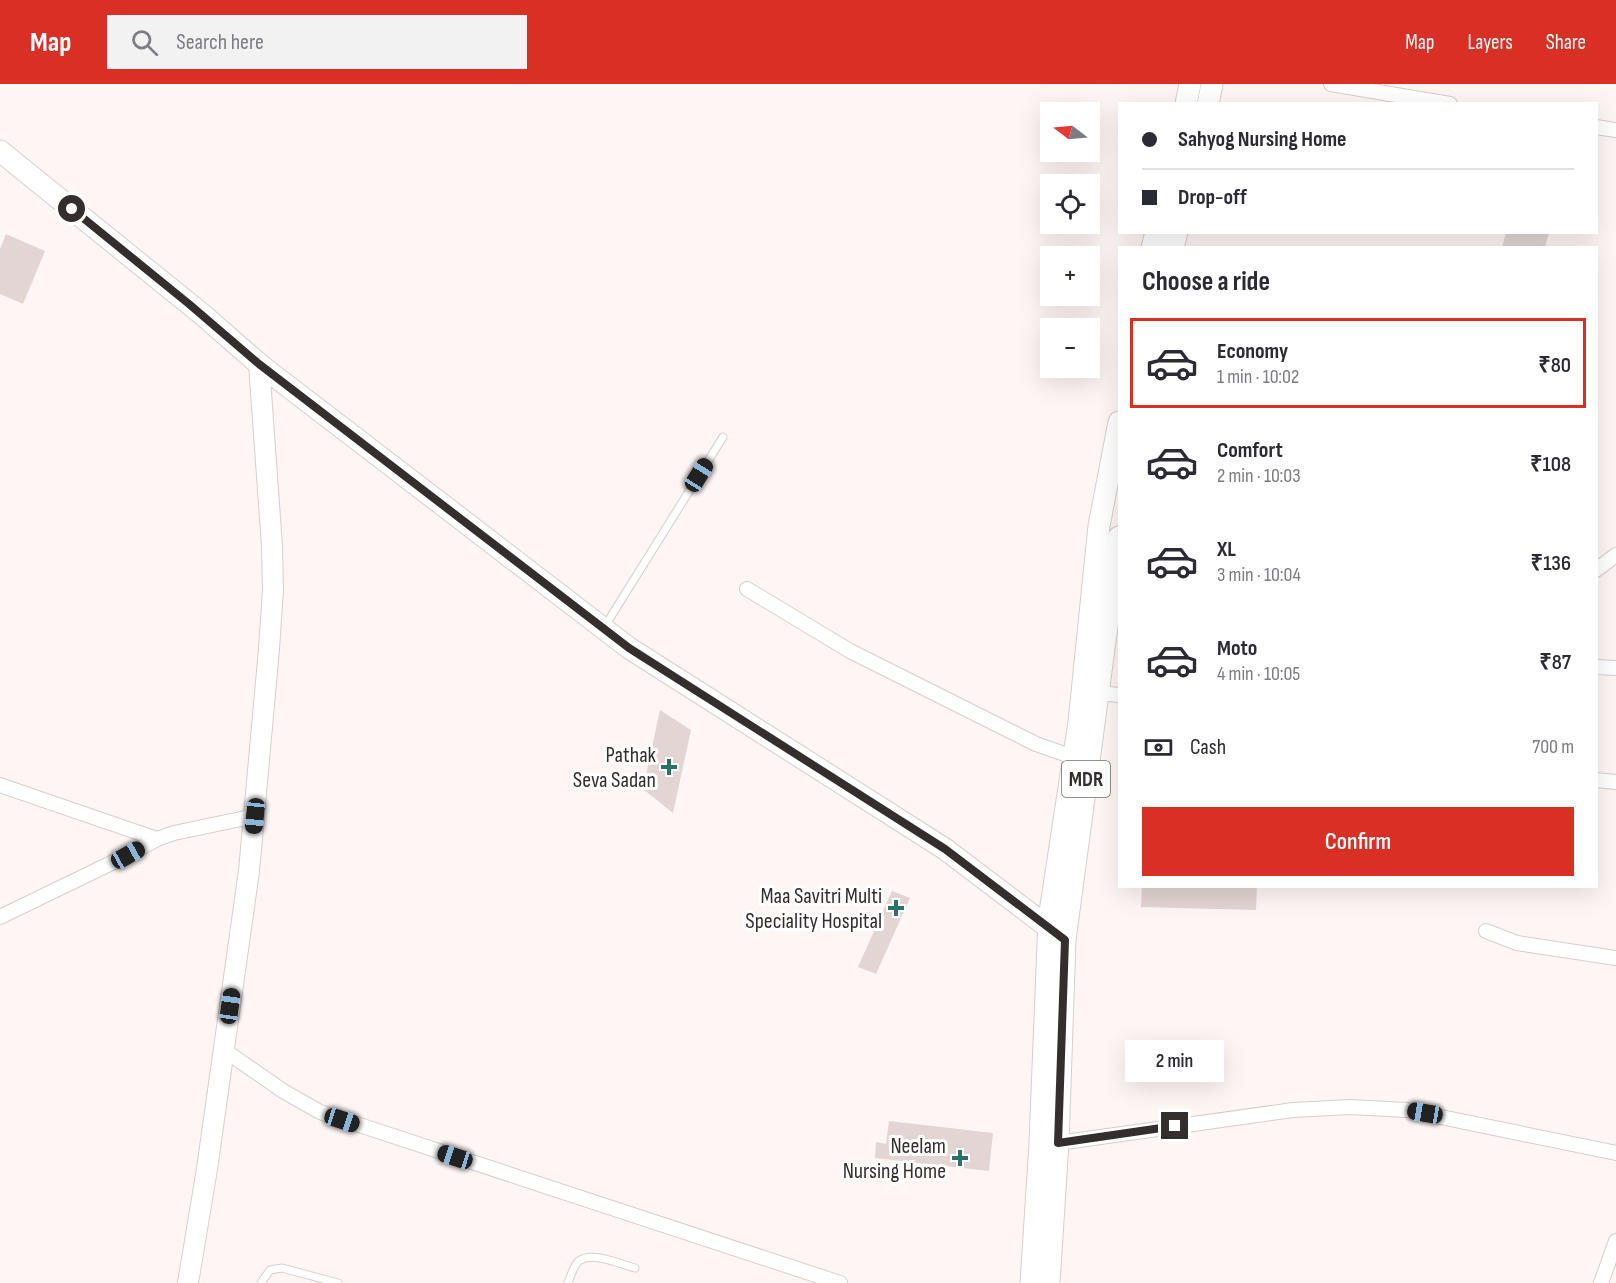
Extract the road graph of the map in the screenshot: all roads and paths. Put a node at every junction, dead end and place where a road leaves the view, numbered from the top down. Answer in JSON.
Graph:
{"nodes":[{"id":1,"x":1191,"y":84,"type":"edge"},
{"id":2,"x":1212,"y":84,"type":"edge"},
{"id":3,"x":1331,"y":84,"type":"edge"},
{"id":4,"x":1186,"y":102,"type":"edge"},
{"id":5,"x":1208,"y":102,"type":"edge"},
{"id":6,"x":1438,"y":102,"type":"edge"},
{"id":7,"x":1598,"y":127,"type":"edge"},
{"id":8,"x":1616,"y":130,"type":"edge"},
{"id":9,"x":8,"y":157,"type":"edge"},
{"id":10,"x":259,"y":364,"type":"junction"},
{"id":11,"x":1118,"y":433,"type":"edge"},
{"id":12,"x":723,"y":437,"type":"dead end"},
{"id":13,"x":1109,"y":528,"type":"edge"},
{"id":14,"x":1118,"y":546,"type":"edge"},
{"id":15,"x":1616,"y":555,"type":"edge"},
{"id":16,"x":1598,"y":568,"type":"edge"},
{"id":17,"x":747,"y":589,"type":"dead end"},
{"id":18,"x":1099,"y":618,"type":"junction"},
{"id":19,"x":603,"y":629,"type":"junction"},
{"id":20,"x":1598,"y":667,"type":"edge"},
{"id":21,"x":1616,"y":668,"type":"edge"},
{"id":22,"x":1109,"y":694,"type":"edge"},
{"id":23,"x":1073,"y":757,"type":"junction"},
{"id":24,"x":1598,"y":780,"type":"edge"},
{"id":25,"x":1616,"y":782,"type":"edge"},
{"id":26,"x":0,"y":785,"type":"edge"},
{"id":27,"x":255,"y":816,"type":"junction"},
{"id":28,"x":157,"y":839,"type":"junction"},
{"id":29,"x":0,"y":917,"type":"edge"},
{"id":30,"x":1486,"y":931,"type":"dead end"},
{"id":31,"x":1057,"y":935,"type":"junction"},
{"id":32,"x":1616,"y":958,"type":"edge"},
{"id":33,"x":224,"y":1050,"type":"junction"},
{"id":34,"x":1058,"y":1143,"type":"junction"},
{"id":35,"x":1616,"y":1153,"type":"edge"},
{"id":36,"x":1616,"y":1241,"type":"edge"},
{"id":37,"x":635,"y":1268,"type":"dead end"},
{"id":38,"x":188,"y":1283,"type":"edge"},
{"id":39,"x":261,"y":1283,"type":"edge"},
{"id":40,"x":338,"y":1283,"type":"edge"},
{"id":41,"x":568,"y":1283,"type":"edge"},
{"id":42,"x":840,"y":1283,"type":"edge"},
{"id":43,"x":1031,"y":1283,"type":"edge"},
{"id":44,"x":1048,"y":1283,"type":"edge"},
{"id":45,"x":1601,"y":1283,"type":"edge"}],
"edges":[{"from":1,"to":4,"type":"main road"},
{"from":2,"to":5,"type":"main road"},
{"from":3,"to":6,"type":"street"},
{"from":7,"to":8,"type":"street"},
{"from":9,"to":10,"type":"main road"},
{"from":10,"to":19,"type":"main road"},
{"from":10,"to":27,"type":"street"},
{"from":11,"to":13,"type":"main road","number":"MDR"},
{"from":12,"to":19,"type":"lane"},
{"from":13,"to":18,"type":"main road","number":"MDR"},
{"from":14,"to":18,"type":"main road","number":"MDR"},
{"from":15,"to":16,"type":"street"},
{"from":17,"to":23,"type":"street"},
{"from":18,"to":22,"type":"main road","number":"MDR"},
{"from":18,"to":23,"type":"main road","number":"MDR"},
{"from":19,"to":31,"type":"main road"},
{"from":20,"to":21,"type":"street"},
{"from":22,"to":31,"type":"main road","number":"MDR"},
{"from":23,"to":31,"type":"main road","number":"MDR"},
{"from":24,"to":25,"type":"street"},
{"from":26,"to":28,"type":"street"},
{"from":27,"to":28,"type":"street"},
{"from":27,"to":33,"type":"street"},
{"from":28,"to":29,"type":"street"},
{"from":30,"to":32,"type":"street"},
{"from":31,"to":34,"type":"main road","number":"MDR"},
{"from":31,"to":43,"type":"main road","number":"MDR"},
{"from":33,"to":38,"type":"street"},
{"from":33,"to":42,"type":"street"},
{"from":34,"to":35,"type":"street"},
{"from":34,"to":44,"type":"main road","number":"MDR"},
{"from":36,"to":45,"type":"street"},
{"from":37,"to":41,"type":"lane"},
{"from":39,"to":40,"type":"lane"}]}
